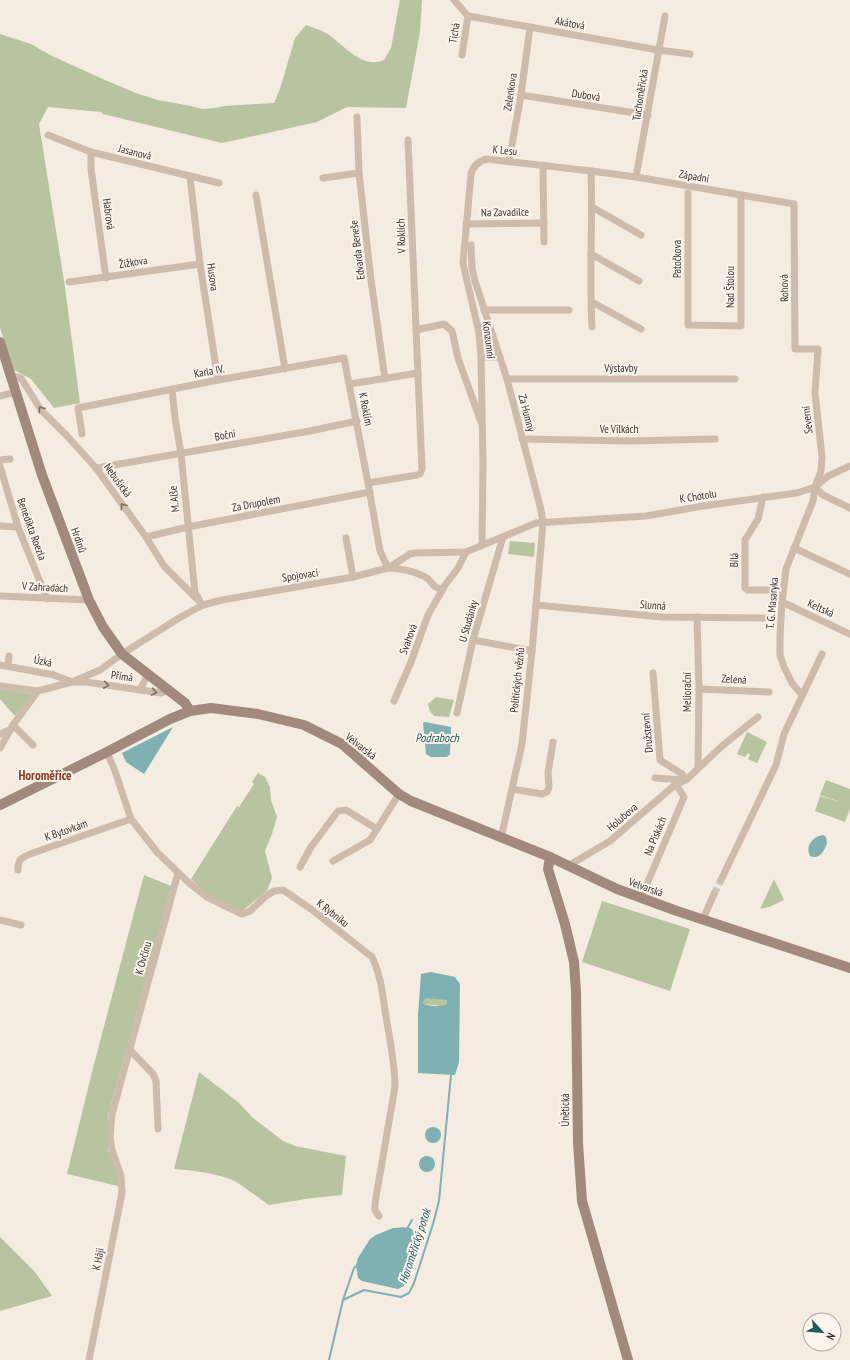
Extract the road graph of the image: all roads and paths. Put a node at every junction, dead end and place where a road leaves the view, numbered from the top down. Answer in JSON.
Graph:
{"nodes":[{"id":1,"x":454,"y":0,"type":"edge"},
{"id":2,"x":468,"y":16,"type":"junction"},
{"id":3,"x":665,"y":16,"type":"dead end"},
{"id":4,"x":530,"y":27,"type":"junction"},
{"id":5,"x":658,"y":50,"type":"junction"},
{"id":6,"x":690,"y":54,"type":"dead end"},
{"id":7,"x":462,"y":55,"type":"dead end"},
{"id":8,"x":521,"y":95,"type":"junction"},
{"id":9,"x":648,"y":116,"type":"junction"},
{"id":10,"x":357,"y":117,"type":"dead end"},
{"id":11,"x":48,"y":136,"type":"dead end"},
{"id":12,"x":408,"y":140,"type":"dead end"},
{"id":13,"x":91,"y":152,"type":"junction"},
{"id":14,"x":509,"y":161,"type":"junction"},
{"id":15,"x":543,"y":165,"type":"junction"},
{"id":16,"x":590,"y":171,"type":"junction"},
{"id":17,"x":359,"y":173,"type":"junction"},
{"id":18,"x":190,"y":177,"type":"junction"},
{"id":19,"x":636,"y":177,"type":"junction"},
{"id":20,"x":323,"y":178,"type":"dead end"},
{"id":21,"x":219,"y":183,"type":"dead end"},
{"id":22,"x":688,"y":193,"type":"dead end"},
{"id":23,"x":256,"y":194,"type":"dead end"},
{"id":24,"x":741,"y":195,"type":"junction"},
{"id":25,"x":794,"y":204,"type":"joint"},
{"id":26,"x":592,"y":207,"type":"junction"},
{"id":27,"x":544,"y":223,"type":"junction"},
{"id":28,"x":466,"y":224,"type":"junction"},
{"id":29,"x":641,"y":235,"type":"dead end"},
{"id":30,"x":544,"y":242,"type":"dead end"},
{"id":31,"x":471,"y":245,"type":"dead end"},
{"id":32,"x":591,"y":254,"type":"junction"},
{"id":33,"x":464,"y":256,"type":"joint"},
{"id":34,"x":200,"y":264,"type":"junction"},
{"id":35,"x":106,"y":278,"type":"junction"},
{"id":36,"x":639,"y":281,"type":"dead end"},
{"id":37,"x":69,"y":282,"type":"dead end"},
{"id":38,"x":470,"y":293,"type":"junction"},
{"id":39,"x":478,"y":294,"type":"junction"},
{"id":40,"x":592,"y":302,"type":"junction"},
{"id":41,"x":484,"y":310,"type":"junction"},
{"id":42,"x":569,"y":310,"type":"dead end"},
{"id":43,"x":688,"y":325,"type":"joint"},
{"id":44,"x":592,"y":327,"type":"dead end"},
{"id":45,"x":641,"y":329,"type":"dead end"},
{"id":46,"x":416,"y":330,"type":"junction"},
{"id":47,"x":0,"y":342,"type":"edge"},
{"id":48,"x":818,"y":349,"type":"joint"},
{"id":49,"x":481,"y":357,"type":"junction"},
{"id":50,"x":500,"y":357,"type":"junction"},
{"id":51,"x":285,"y":369,"type":"junction"},
{"id":52,"x":418,"y":373,"type":"junction"},
{"id":53,"x":11,"y":376,"type":"junction"},
{"id":54,"x":385,"y":379,"type":"junction"},
{"id":55,"x":507,"y":379,"type":"junction"},
{"id":56,"x":735,"y":379,"type":"dead end"},
{"id":57,"x":218,"y":380,"type":"junction"},
{"id":58,"x":350,"y":384,"type":"junction"},
{"id":59,"x":172,"y":389,"type":"junction"},
{"id":60,"x":16,"y":392,"type":"junction"},
{"id":61,"x":0,"y":396,"type":"edge"},
{"id":62,"x":357,"y":421,"type":"junction"},
{"id":63,"x":483,"y":428,"type":"junction"},
{"id":64,"x":82,"y":434,"type":"dead end"},
{"id":65,"x":522,"y":439,"type":"junction"},
{"id":66,"x":716,"y":439,"type":"dead end"},
{"id":67,"x":181,"y":454,"type":"junction"},
{"id":68,"x":10,"y":459,"type":"dead end"},
{"id":69,"x":0,"y":460,"type":"edge"},
{"id":70,"x":0,"y":466,"type":"edge"},
{"id":71,"x":850,"y":466,"type":"edge"},
{"id":72,"x":96,"y":468,"type":"junction"},
{"id":73,"x":368,"y":483,"type":"junction"},
{"id":74,"x":816,"y":487,"type":"junction"},
{"id":75,"x":370,"y":492,"type":"junction"},
{"id":76,"x":764,"y":497,"type":"junction"},
{"id":77,"x":850,"y":508,"type":"edge"},
{"id":78,"x":543,"y":523,"type":"junction"},
{"id":79,"x":0,"y":526,"type":"edge"},
{"id":80,"x":18,"y":526,"type":"junction"},
{"id":81,"x":188,"y":527,"type":"junction"},
{"id":82,"x":146,"y":537,"type":"junction"},
{"id":83,"x":503,"y":537,"type":"junction"},
{"id":84,"x":346,"y":538,"type":"dead end"},
{"id":85,"x":482,"y":545,"type":"junction"},
{"id":86,"x":794,"y":548,"type":"junction"},
{"id":87,"x":466,"y":552,"type":"junction"},
{"id":88,"x":388,"y":568,"type":"junction"},
{"id":89,"x":850,"y":574,"type":"edge"},
{"id":90,"x":353,"y":577,"type":"junction"},
{"id":91,"x":444,"y":587,"type":"junction"},
{"id":92,"x":783,"y":590,"type":"junction"},
{"id":93,"x":0,"y":596,"type":"edge"},
{"id":94,"x":47,"y":599,"type":"junction"},
{"id":95,"x":89,"y":600,"type":"junction"},
{"id":96,"x":782,"y":602,"type":"junction"},
{"id":97,"x":203,"y":605,"type":"junction"},
{"id":98,"x":536,"y":605,"type":"junction"},
{"id":99,"x":697,"y":617,"type":"junction"},
{"id":100,"x":768,"y":618,"type":"dead end"},
{"id":101,"x":850,"y":634,"type":"edge"},
{"id":102,"x":474,"y":640,"type":"junction"},
{"id":103,"x":532,"y":651,"type":"junction"},
{"id":104,"x":122,"y":654,"type":"junction"},
{"id":105,"x":822,"y":654,"type":"dead end"},
{"id":106,"x":9,"y":656,"type":"dead end"},
{"id":107,"x":0,"y":665,"type":"edge"},
{"id":108,"x":8,"y":666,"type":"junction"},
{"id":109,"x":653,"y":673,"type":"dead end"},
{"id":110,"x":148,"y":676,"type":"junction"},
{"id":111,"x":72,"y":682,"type":"junction"},
{"id":112,"x":0,"y":686,"type":"edge"},
{"id":113,"x":140,"y":689,"type":"junction"},
{"id":114,"x":699,"y":689,"type":"junction"},
{"id":115,"x":169,"y":690,"type":"junction"},
{"id":116,"x":38,"y":692,"type":"junction"},
{"id":117,"x":769,"y":692,"type":"dead end"},
{"id":118,"x":802,"y":695,"type":"junction"},
{"id":119,"x":394,"y":700,"type":"dead end"},
{"id":120,"x":190,"y":711,"type":"junction"},
{"id":121,"x":457,"y":713,"type":"dead end"},
{"id":122,"x":758,"y":717,"type":"dead end"},
{"id":123,"x":12,"y":727,"type":"junction"},
{"id":124,"x":0,"y":734,"type":"edge"},
{"id":125,"x":553,"y":742,"type":"dead end"},
{"id":126,"x":33,"y":745,"type":"dead end"},
{"id":127,"x":0,"y":748,"type":"edge"},
{"id":128,"x":107,"y":752,"type":"junction"},
{"id":129,"x":698,"y":768,"type":"junction"},
{"id":130,"x":655,"y":778,"type":"dead end"},
{"id":131,"x":686,"y":780,"type":"junction"},
{"id":132,"x":676,"y":784,"type":"junction"},
{"id":133,"x":512,"y":789,"type":"junction"},
{"id":134,"x":399,"y":794,"type":"junction"},
{"id":135,"x":0,"y":805,"type":"edge"},
{"id":136,"x":130,"y":819,"type":"junction"},
{"id":137,"x":377,"y":829,"type":"junction"},
{"id":138,"x":501,"y":838,"type":"junction"},
{"id":139,"x":550,"y":857,"type":"junction"},
{"id":140,"x":333,"y":861,"type":"dead end"},
{"id":141,"x":568,"y":866,"type":"junction"},
{"id":142,"x":300,"y":867,"type":"dead end"},
{"id":143,"x":18,"y":870,"type":"dead end"},
{"id":144,"x":178,"y":873,"type":"junction"},
{"id":145,"x":721,"y":880,"type":"tunnel mouth"},
{"id":146,"x":714,"y":894,"type":"tunnel mouth"},
{"id":147,"x":641,"y":898,"type":"junction"},
{"id":148,"x":703,"y":919,"type":"junction"},
{"id":149,"x":0,"y":920,"type":"edge"},
{"id":150,"x":21,"y":925,"type":"dead end"},
{"id":151,"x":850,"y":968,"type":"edge"},
{"id":152,"x":129,"y":1049,"type":"junction"},
{"id":153,"x":158,"y":1129,"type":"dead end"},
{"id":154,"x":117,"y":1162,"type":"joint"},
{"id":155,"x":379,"y":1216,"type":"dead end"},
{"id":156,"x":89,"y":1360,"type":"edge"},
{"id":157,"x":628,"y":1360,"type":"edge"}],
"edges":[{"from":1,"to":2,"type":"street"},
{"from":2,"to":4,"type":"street","name":"Akátová"},
{"from":2,"to":7,"type":"street","name":"Tichá"},
{"from":3,"to":5,"type":"street","name":"Tuchoměřická"},
{"from":4,"to":5,"type":"street","name":"Akátová"},
{"from":4,"to":8,"type":"street","name":"Zelenkova"},
{"from":5,"to":6,"type":"street","name":"Akátová"},
{"from":5,"to":9,"type":"street","name":"Tuchoměřická"},
{"from":8,"to":9,"type":"street","name":"Dubová"},
{"from":8,"to":14,"type":"street","name":"Zelenkova"},
{"from":9,"to":19,"type":"street","name":"Tuchoměřická"},
{"from":10,"to":17,"type":"street","name":"Edvarda Beneše"},
{"from":11,"to":13,"type":"street","name":"Jasanová"},
{"from":12,"to":46,"type":"street","name":"V Roklích"},
{"from":13,"to":18,"type":"street","name":"Jasanová"},
{"from":13,"to":35,"type":"street","name":"Habrová"},
{"from":14,"to":15,"type":"street","name":"K Lesu"},
{"from":14,"to":28,"type":"street","name":"K Lesu"},
{"from":15,"to":16,"type":"street","name":"K Lesu"},
{"from":15,"to":27,"type":"street"},
{"from":16,"to":19,"type":"street","name":"Západní"},
{"from":16,"to":26,"type":"street"},
{"from":17,"to":20,"type":"street"},
{"from":17,"to":54,"type":"street","name":"Edvarda Beneše"},
{"from":18,"to":21,"type":"street","name":"Jasanová"},
{"from":18,"to":34,"type":"street","name":"Husova"},
{"from":19,"to":24,"type":"street","name":"Západní"},
{"from":22,"to":43,"type":"street","name":"Patočkova"},
{"from":23,"to":51,"type":"street"},
{"from":24,"to":25,"type":"street","name":"Západní"},
{"from":24,"to":43,"type":"street","name":"Nad Štolou"},
{"from":25,"to":48,"type":"street","name":"Rohová"},
{"from":26,"to":29,"type":"street"},
{"from":26,"to":32,"type":"street"},
{"from":27,"to":28,"type":"street","name":"Na Zavadilce"},
{"from":27,"to":30,"type":"street"},
{"from":28,"to":33,"type":"street","name":"K Lesu"},
{"from":31,"to":39,"type":"street","name":"Za Humny"},
{"from":32,"to":36,"type":"street"},
{"from":32,"to":40,"type":"street"},
{"from":33,"to":38,"type":"street","name":"Konzumní"},
{"from":34,"to":35,"type":"street","name":"Žižkova"},
{"from":34,"to":57,"type":"street","name":"Husova"},
{"from":35,"to":37,"type":"street","name":"Žižkova"},
{"from":38,"to":39,"type":"street"},
{"from":38,"to":49,"type":"street","name":"Konzumní"},
{"from":39,"to":41,"type":"street","name":"Za Humny"},
{"from":40,"to":44,"type":"street"},
{"from":40,"to":45,"type":"street"},
{"from":41,"to":42,"type":"street"},
{"from":41,"to":50,"type":"street","name":"Za Humny"},
{"from":46,"to":52,"type":"street"},
{"from":46,"to":63,"type":"street","name":"Konzumní"},
{"from":47,"to":53,"type":"street","name":"Hrdinů"},
{"from":48,"to":74,"type":"street","name":"Severní"},
{"from":49,"to":50,"type":"street"},
{"from":49,"to":63,"type":"street","name":"Konzumní"},
{"from":50,"to":55,"type":"street","name":"Za Humny"},
{"from":51,"to":57,"type":"street","name":"Karla IV."},
{"from":51,"to":58,"type":"street","name":"Karla IV."},
{"from":52,"to":54,"type":"street","name":"K Roklím"},
{"from":52,"to":73,"type":"street"},
{"from":53,"to":60,"type":"street","name":"Hrdinů"},
{"from":72,"to":53,"type":"street","name":"Nebušická","one_way":true},
{"from":54,"to":58,"type":"street","name":"K Roklím"},
{"from":55,"to":56,"type":"street","name":"Výstavby"},
{"from":55,"to":65,"type":"street","name":"Za Humny"},
{"from":57,"to":59,"type":"street","name":"Karla IV."},
{"from":58,"to":62,"type":"street","name":"K Roklím"},
{"from":59,"to":64,"type":"street","name":"Karla IV."},
{"from":59,"to":67,"type":"street","name":"M. Alše"},
{"from":60,"to":61,"type":"street"},
{"from":60,"to":95,"type":"street","name":"Hrdinů"},
{"from":62,"to":67,"type":"street","name":"Boční"},
{"from":62,"to":73,"type":"street","name":"K Roklím"},
{"from":63,"to":85,"type":"street","name":"Konzumní"},
{"from":65,"to":66,"type":"street","name":"Ve Vilkách"},
{"from":65,"to":78,"type":"street","name":"Za Humny"},
{"from":67,"to":72,"type":"street","name":"Boční"},
{"from":67,"to":81,"type":"street","name":"M. Alše"},
{"from":68,"to":69,"type":"street"},
{"from":70,"to":80,"type":"street","name":"Benedikta Roezla"},
{"from":71,"to":74,"type":"street","name":"K Chotolu"},
{"from":82,"to":72,"type":"street","name":"Nebušická","one_way":true},
{"from":73,"to":75,"type":"street","name":"K Roklím"},
{"from":74,"to":76,"type":"street","name":"K Chotolu"},
{"from":74,"to":77,"type":"street"},
{"from":74,"to":86,"type":"street","name":"T. G. Masaryka"},
{"from":75,"to":81,"type":"street","name":"Za Drupolem"},
{"from":75,"to":88,"type":"street","name":"K Roklím"},
{"from":76,"to":78,"type":"street","name":"K Chotolu"},
{"from":76,"to":92,"type":"street","name":"Bílá"},
{"from":78,"to":83,"type":"street","name":"Spojovací"},
{"from":78,"to":98,"type":"street","name":"Politických vězňů"},
{"from":79,"to":80,"type":"street"},
{"from":80,"to":94,"type":"street","name":"Benedikta Roezla"},
{"from":81,"to":82,"type":"street","name":"Za Drupolem"},
{"from":81,"to":97,"type":"street","name":"M. Alše"},
{"from":82,"to":97,"type":"street","name":"Nebušická"},
{"from":83,"to":85,"type":"street","name":"Spojovací"},
{"from":83,"to":102,"type":"street","name":"U Studánky"},
{"from":84,"to":90,"type":"street"},
{"from":85,"to":87,"type":"street","name":"Spojovací"},
{"from":86,"to":89,"type":"street"},
{"from":86,"to":92,"type":"street","name":"T. G. Masaryka"},
{"from":87,"to":88,"type":"street","name":"Spojovací"},
{"from":87,"to":91,"type":"street","name":"Svahová"},
{"from":88,"to":90,"type":"street","name":"Spojovací"},
{"from":88,"to":91,"type":"street"},
{"from":90,"to":97,"type":"street","name":"Spojovací"},
{"from":91,"to":119,"type":"street","name":"Svahová"},
{"from":92,"to":96,"type":"street","name":"T. G. Masaryka"},
{"from":93,"to":94,"type":"street","name":"V Zahradách"},
{"from":94,"to":95,"type":"street","name":"V Zahradách"},
{"from":95,"to":104,"type":"street","name":"Hrdinů"},
{"from":96,"to":101,"type":"street","name":"Keltská"},
{"from":96,"to":118,"type":"street","name":"T. G. Masaryka"},
{"from":97,"to":104,"type":"street","name":"Spojovací"},
{"from":98,"to":99,"type":"street","name":"Slunná"},
{"from":98,"to":103,"type":"street","name":"Politických vězňů"},
{"from":99,"to":100,"type":"street","name":"Slunná"},
{"from":99,"to":114,"type":"street","name":"Meliorační"},
{"from":102,"to":103,"type":"street"},
{"from":102,"to":121,"type":"street","name":"U Studánky"},
{"from":103,"to":133,"type":"street","name":"Politických vězňů"},
{"from":104,"to":110,"type":"street","name":"Hrdinů"},
{"from":104,"to":111,"type":"street","name":"Spojovací"},
{"from":105,"to":118,"type":"street"},
{"from":106,"to":108,"type":"street"},
{"from":107,"to":108,"type":"street","name":"Úzká"},
{"from":108,"to":111,"type":"street","name":"Úzká"},
{"from":109,"to":131,"type":"street","name":"Družstevní"},
{"from":110,"to":113,"type":"street"},
{"from":110,"to":115,"type":"street","name":"Hrdinů"},
{"from":111,"to":113,"type":"street","name":"Přímá","one_way":true},
{"from":111,"to":116,"type":"street"},
{"from":112,"to":116,"type":"street"},
{"from":113,"to":115,"type":"street","name":"Přímá","one_way":true},
{"from":114,"to":117,"type":"street","name":"Zelená"},
{"from":114,"to":129,"type":"street","name":"Meliorační"},
{"from":115,"to":120,"type":"street","name":"Hrdinů"},
{"from":116,"to":123,"type":"street"},
{"from":118,"to":145,"type":"street"},
{"from":120,"to":128,"type":"street","name":"Velvarská"},
{"from":120,"to":134,"type":"street","name":"Velvarská"},
{"from":122,"to":129,"type":"street","name":"Holubova"},
{"from":123,"to":124,"type":"street"},
{"from":123,"to":126,"type":"street"},
{"from":123,"to":127,"type":"street"},
{"from":125,"to":133,"type":"street"},
{"from":128,"to":135,"type":"street","name":"Velvarská"},
{"from":128,"to":136,"type":"street","name":"K Rybníku"},
{"from":129,"to":131,"type":"street","name":"Holubova"},
{"from":130,"to":131,"type":"street"},
{"from":131,"to":132,"type":"street","name":"Holubova"},
{"from":132,"to":141,"type":"street","name":"Holubova"},
{"from":132,"to":147,"type":"street","name":"Na Pískách"},
{"from":133,"to":138,"type":"street","name":"Politických vězňů"},
{"from":134,"to":137,"type":"street"},
{"from":134,"to":138,"type":"street","name":"Velvarská"},
{"from":136,"to":143,"type":"street","name":"K Bytovkám"},
{"from":136,"to":144,"type":"street","name":"K Rybníku"},
{"from":137,"to":140,"type":"street"},
{"from":137,"to":142,"type":"street"},
{"from":138,"to":139,"type":"street","name":"Velvarská"},
{"from":139,"to":141,"type":"street","name":"Velvarská"},
{"from":139,"to":157,"type":"street","name":"Únětická"},
{"from":141,"to":147,"type":"street","name":"Velvarská"},
{"from":144,"to":152,"type":"street","name":"K Ovčínu"},
{"from":144,"to":155,"type":"street","name":"K Rybníku"},
{"from":146,"to":148,"type":"street"},
{"from":147,"to":148,"type":"street","name":"Velvarská"},
{"from":148,"to":151,"type":"street","name":"Velvarská"},
{"from":149,"to":150,"type":"street"},
{"from":152,"to":153,"type":"street"},
{"from":152,"to":154,"type":"street","name":"K Ovčínu"},
{"from":154,"to":156,"type":"street","name":"K Háji"}]}
